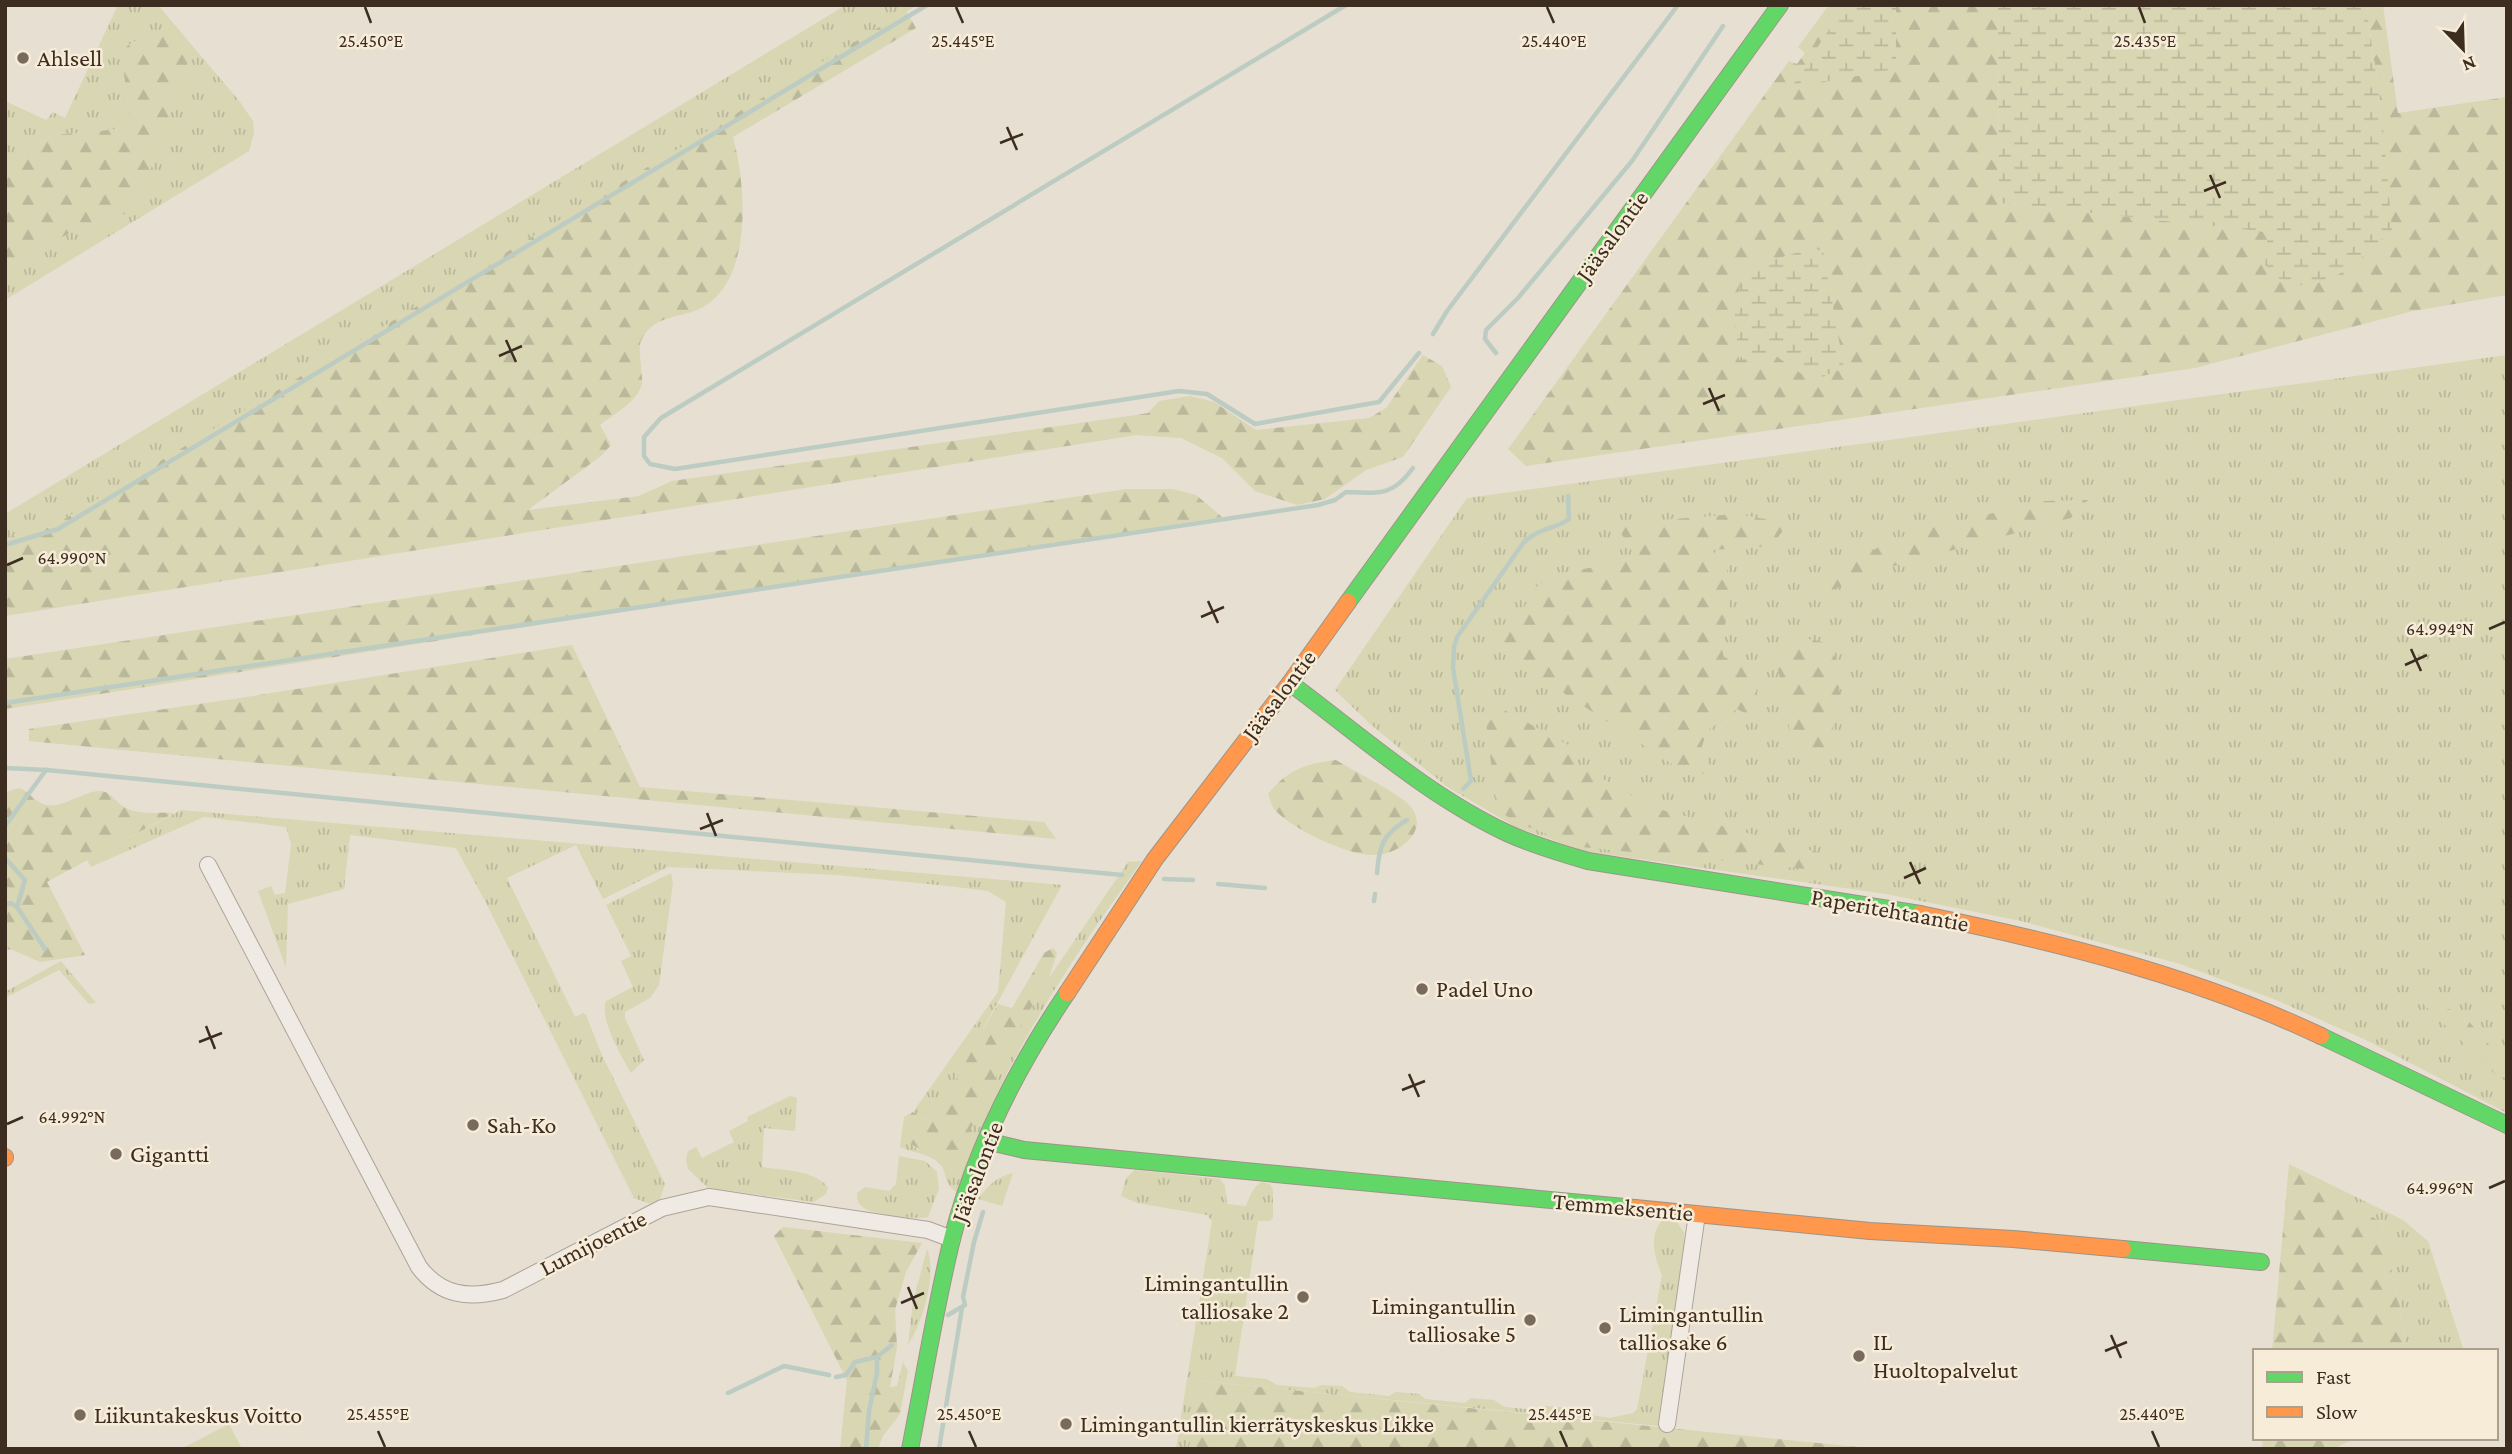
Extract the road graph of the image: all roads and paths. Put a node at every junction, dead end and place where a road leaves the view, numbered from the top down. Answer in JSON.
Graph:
{"nodes":[{"id":1,"x":1780,"y":5,"type":"edge"},
{"id":2,"x":1290,"y":682,"type":"junction"},
{"id":3,"x":208,"y":865,"type":"dead end"},
{"id":4,"x":2507,"y":1125,"type":"edge"},
{"id":5,"x":986,"y":1141,"type":"junction"},
{"id":6,"x":1697,"y":1214,"type":"junction"},
{"id":7,"x":952,"y":1239,"type":"junction"},
{"id":8,"x":2261,"y":1262,"type":"dead end"},
{"id":9,"x":1667,"y":1424,"type":"dead end"},
{"id":10,"x":910,"y":1449,"type":"edge"}],
"edges":[{"from":1,"to":2,"type":"street","name":"Jääsalontie"},
{"from":2,"to":4,"type":"street","name":"Paperitehtaantie"},
{"from":2,"to":5,"type":"street","name":"Jääsalontie"},
{"from":3,"to":7,"type":"street","name":"Lumijoentie"},
{"from":5,"to":6,"type":"street","name":"Temmeksentie"},
{"from":5,"to":7,"type":"street","name":"Jääsalontie"},
{"from":6,"to":8,"type":"street","name":"Temmeksentie"},
{"from":6,"to":9,"type":"street"},
{"from":7,"to":10,"type":"street","name":"Jääsalontie"}]}
